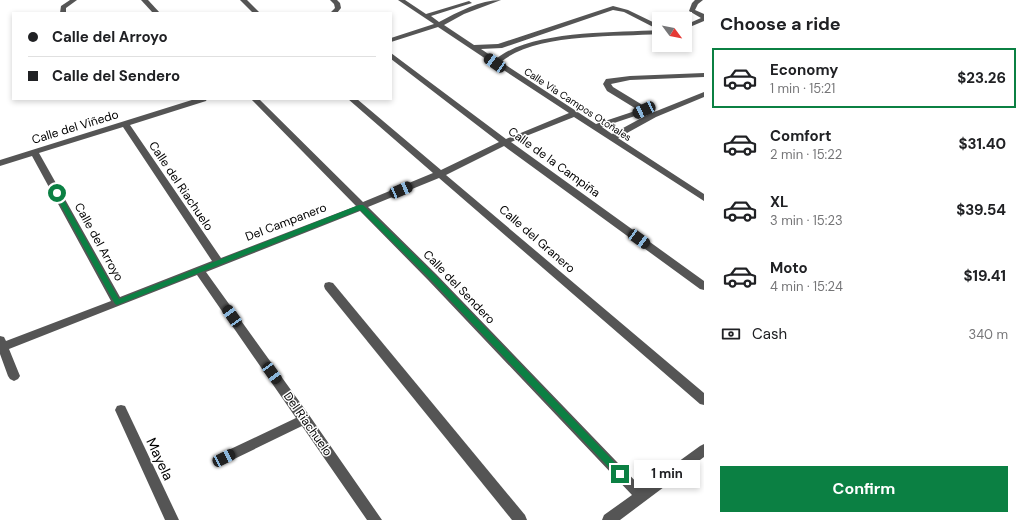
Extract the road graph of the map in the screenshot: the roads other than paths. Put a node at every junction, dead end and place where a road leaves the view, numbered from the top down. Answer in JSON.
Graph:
{"nodes":[{"id":1,"x":74,"y":0,"type":"edge"},
{"id":2,"x":144,"y":0,"type":"edge"},
{"id":3,"x":243,"y":0,"type":"edge"},
{"id":4,"x":334,"y":0,"type":"edge"},
{"id":5,"x":401,"y":0,"type":"edge"},
{"id":6,"x":498,"y":0,"type":"edge"},
{"id":7,"x":700,"y":0,"type":"edge"},
{"id":8,"x":467,"y":1,"type":"edge"},
{"id":9,"x":477,"y":7,"type":"junction"},
{"id":10,"x":63,"y":12,"type":"edge"},
{"id":11,"x":156,"y":12,"type":"edge"},
{"id":12,"x":257,"y":12,"type":"edge"},
{"id":13,"x":334,"y":12,"type":"edge"},
{"id":14,"x":425,"y":16,"type":"junction"},
{"id":15,"x":704,"y":18,"type":"edge"},
{"id":16,"x":652,"y":24,"type":"edge"},
{"id":17,"x":692,"y":24,"type":"edge"},
{"id":18,"x":439,"y":25,"type":"junction"},
{"id":19,"x":562,"y":26,"type":"junction"},
{"id":20,"x":652,"y":32,"type":"edge"},
{"id":21,"x":525,"y":37,"type":"junction"},
{"id":22,"x":579,"y":37,"type":"junction"},
{"id":23,"x":392,"y":40,"type":"edge"},
{"id":24,"x":535,"y":43,"type":"junction"},
{"id":25,"x":473,"y":47,"type":"junction"},
{"id":26,"x":392,"y":55,"type":"edge"},
{"id":27,"x":495,"y":63,"type":"junction"},
{"id":28,"x":704,"y":75,"type":"edge"},
{"id":29,"x":704,"y":94,"type":"edge"},
{"id":30,"x":200,"y":100,"type":"edge"},
{"id":31,"x":256,"y":100,"type":"edge"},
{"id":32,"x":353,"y":100,"type":"edge"},
{"id":33,"x":644,"y":110,"type":"junction"},
{"id":34,"x":574,"y":114,"type":"junction"},
{"id":35,"x":653,"y":115,"type":"junction"},
{"id":36,"x":125,"y":124,"type":"junction"},
{"id":37,"x":595,"y":127,"type":"junction"},
{"id":38,"x":612,"y":138,"type":"junction"},
{"id":39,"x":505,"y":142,"type":"junction"},
{"id":40,"x":34,"y":152,"type":"junction"},
{"id":41,"x":0,"y":163,"type":"edge"},
{"id":42,"x":440,"y":174,"type":"junction"},
{"id":43,"x":704,"y":198,"type":"edge"},
{"id":44,"x":361,"y":207,"type":"junction"},
{"id":45,"x":218,"y":262,"type":"junction"},
{"id":46,"x":199,"y":270,"type":"junction"},
{"id":47,"x":329,"y":286,"type":"dead end"},
{"id":48,"x":704,"y":286,"type":"edge"},
{"id":49,"x":117,"y":302,"type":"junction"},
{"id":50,"x":1,"y":343,"type":"edge"},
{"id":51,"x":14,"y":376,"type":"dead end"},
{"id":52,"x":704,"y":400,"type":"edge"},
{"id":53,"x":120,"y":410,"type":"dead end"},
{"id":54,"x":305,"y":419,"type":"junction"},
{"id":55,"x":704,"y":450,"type":"edge"},
{"id":56,"x":224,"y":458,"type":"dead end"},
{"id":57,"x":642,"y":496,"type":"junction"},
{"id":58,"x":172,"y":520,"type":"edge"},
{"id":59,"x":375,"y":520,"type":"edge"},
{"id":60,"x":520,"y":520,"type":"edge"},
{"id":61,"x":609,"y":520,"type":"edge"}],
"edges":[{"from":1,"to":10,"type":"street"},
{"from":2,"to":11,"type":"street"},
{"from":3,"to":12,"type":"street"},
{"from":4,"to":13,"type":"street"},
{"from":5,"to":14,"type":"street","name":"Calle Vía Campos Otoñales"},
{"from":6,"to":9,"type":"street"},
{"from":7,"to":15,"type":"street"},
{"from":8,"to":9,"type":"street"},
{"from":8,"to":14,"type":"street"},
{"from":9,"to":18,"type":"street"},
{"from":14,"to":18,"type":"street","name":"Calle Vía Campos Otoñales"},
{"from":15,"to":17,"type":"street"},
{"from":16,"to":19,"type":"street"},
{"from":18,"to":23,"type":"street"},
{"from":18,"to":25,"type":"street","name":"Calle Vía Campos Otoñales"},
{"from":19,"to":21,"type":"street"},
{"from":19,"to":22,"type":"street"},
{"from":20,"to":22,"type":"street"},
{"from":21,"to":24,"type":"street"},
{"from":21,"to":25,"type":"street"},
{"from":22,"to":24,"type":"street"},
{"from":24,"to":27,"type":"street"},
{"from":25,"to":27,"type":"street","name":"Calle Vía Campos Otoñales"},
{"from":26,"to":39,"type":"street","name":"Calle de la Campiña"},
{"from":27,"to":34,"type":"street","name":"Calle Vía Campos Otoñales"},
{"from":28,"to":33,"type":"street"},
{"from":29,"to":35,"type":"street"},
{"from":30,"to":36,"type":"street","name":"Calle del Viñedo"},
{"from":31,"to":44,"type":"street","name":"Calle del Sendero"},
{"from":32,"to":42,"type":"street","name":"Calle del Granero"},
{"from":33,"to":35,"type":"street"},
{"from":33,"to":37,"type":"street"},
{"from":34,"to":37,"type":"street","name":"Calle Vía Campos Otoñales"},
{"from":34,"to":39,"type":"street","name":"Del Campanero"},
{"from":35,"to":38,"type":"street"},
{"from":36,"to":40,"type":"street","name":"Calle del Viñedo"},
{"from":36,"to":45,"type":"street","name":"Calle del Riachuelo"},
{"from":37,"to":38,"type":"street","name":"Calle Vía Campos Otoñales"},
{"from":38,"to":43,"type":"street","name":"Calle Vía Campos Otoñales"},
{"from":39,"to":42,"type":"street","name":"Del Campanero"},
{"from":39,"to":48,"type":"street","name":"Calle de la Campiña"},
{"from":40,"to":41,"type":"street","name":"Calle del Viñedo"},
{"from":40,"to":49,"type":"street","name":"Calle del Arroyo"},
{"from":42,"to":44,"type":"street","name":"Del Campanero"},
{"from":42,"to":52,"type":"street","name":"Calle del Granero"},
{"from":44,"to":45,"type":"street","name":"Del Campanero"},
{"from":44,"to":57,"type":"street","name":"Calle del Sendero"},
{"from":45,"to":46,"type":"street","name":"Del Campanero"},
{"from":46,"to":49,"type":"street","name":"Del Campanero"},
{"from":46,"to":54,"type":"street","name":"Del Riachuelo"},
{"from":47,"to":60,"type":"street"},
{"from":49,"to":50,"type":"street","name":"Del Campanero"},
{"from":50,"to":51,"type":"street"},
{"from":53,"to":58,"type":"street","name":"Mayela"},
{"from":54,"to":56,"type":"street"},
{"from":54,"to":59,"type":"street","name":"Del Riachuelo"},
{"from":55,"to":57,"type":"street"},
{"from":57,"to":61,"type":"street"}]}
